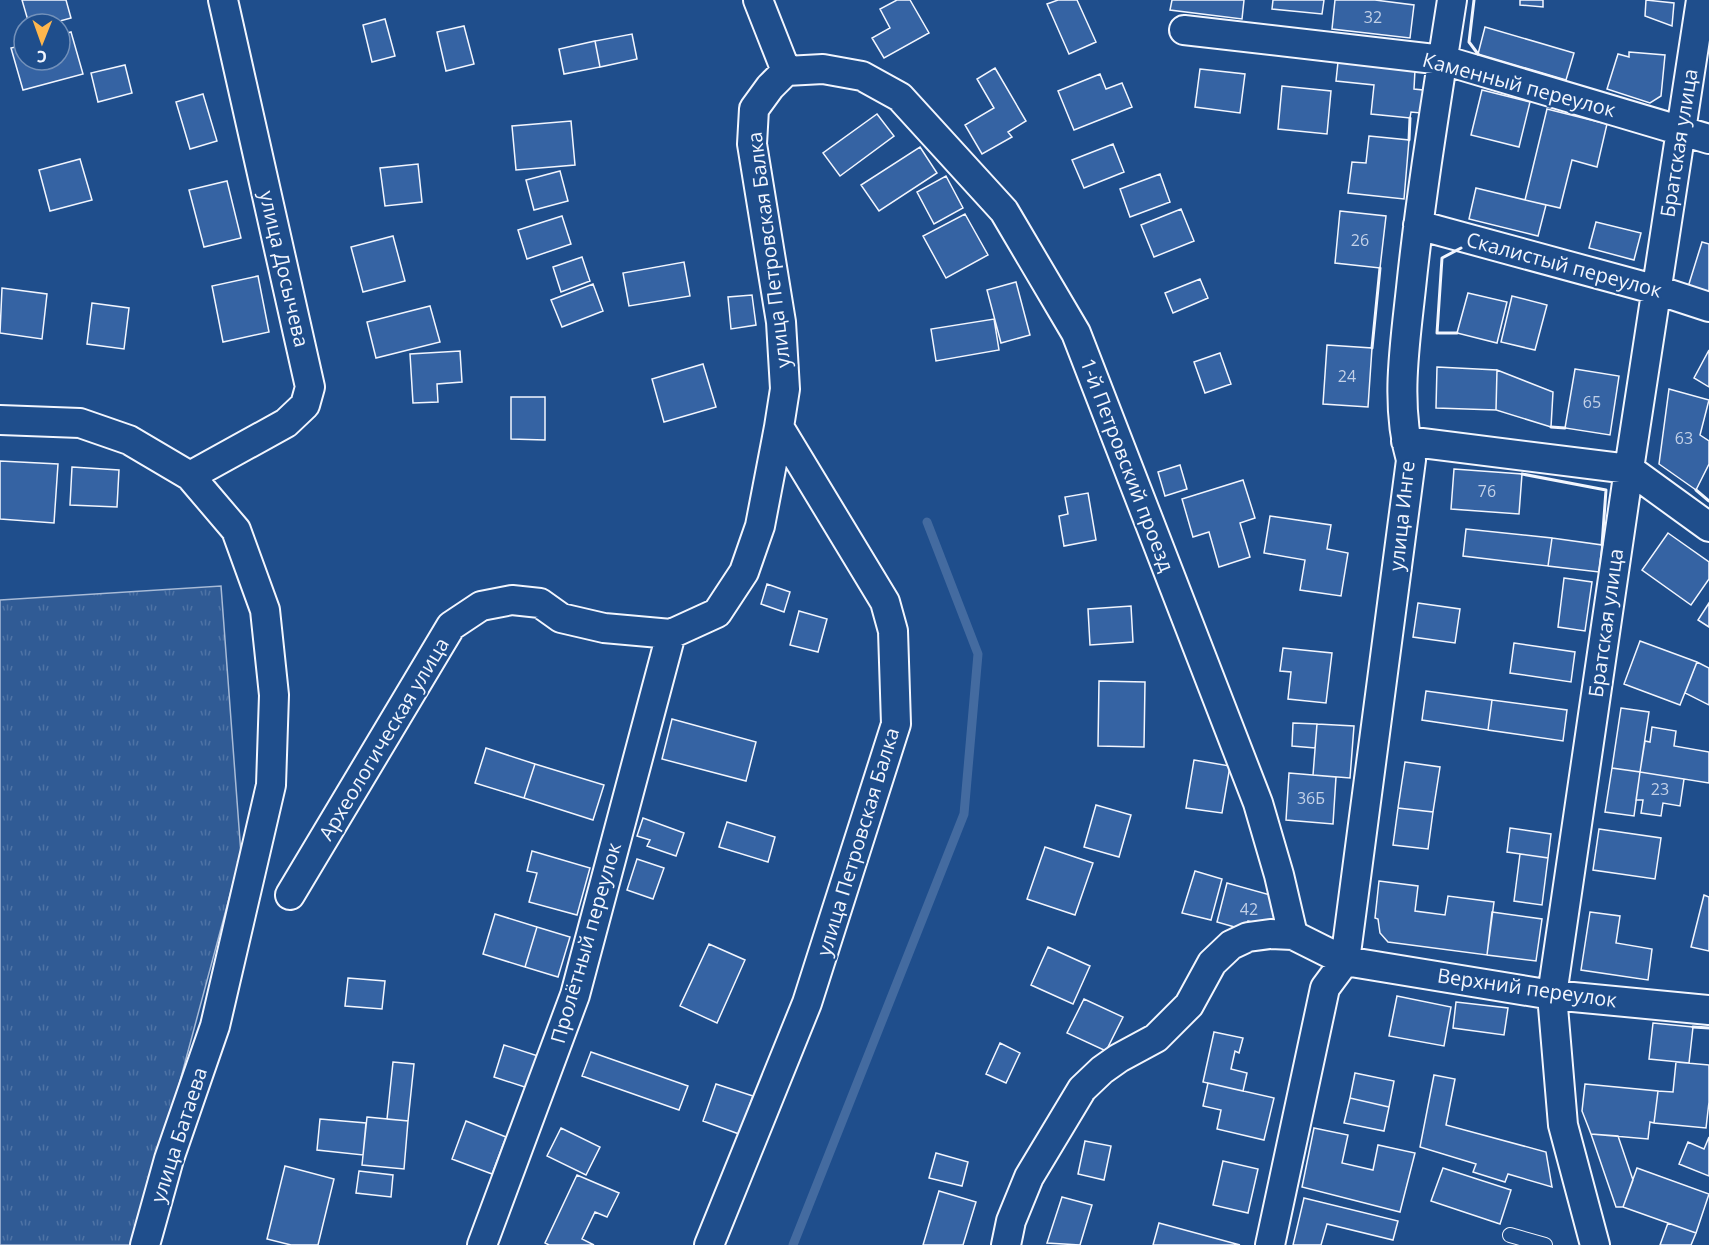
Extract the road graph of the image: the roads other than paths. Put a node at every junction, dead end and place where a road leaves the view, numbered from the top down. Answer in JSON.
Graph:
{"nodes":[{"id":1,"x":223,"y":0,"type":"edge"},
{"id":2,"x":758,"y":0,"type":"edge"},
{"id":3,"x":1452,"y":0,"type":"edge"},
{"id":4,"x":1701,"y":0,"type":"edge"},
{"id":5,"x":1184,"y":30,"type":"dead end"},
{"id":6,"x":1443,"y":60,"type":"junction"},
{"id":7,"x":786,"y":71,"type":"junction"},
{"id":8,"x":1682,"y":131,"type":"junction"},
{"id":9,"x":1709,"y":139,"type":"edge"},
{"id":10,"x":1418,"y":225,"type":"junction"},
{"id":11,"x":1657,"y":290,"type":"junction"},
{"id":12,"x":1709,"y":307,"type":"edge"},
{"id":13,"x":0,"y":420,"type":"edge"},
{"id":14,"x":779,"y":427,"type":"junction"},
{"id":15,"x":1406,"y":441,"type":"junction"},
{"id":16,"x":1629,"y":469,"type":"junction"},
{"id":17,"x":189,"y":476,"type":"junction"},
{"id":18,"x":1709,"y":527,"type":"edge"},
{"id":19,"x":670,"y":634,"type":"junction"},
{"id":20,"x":290,"y":895,"type":"dead end"},
{"id":21,"x":1293,"y":934,"type":"junction"},
{"id":22,"x":1345,"y":960,"type":"junction"},
{"id":23,"x":1552,"y":995,"type":"junction"},
{"id":24,"x":1709,"y":1010,"type":"edge"},
{"id":25,"x":1510,"y":1235,"type":"dead end"},
{"id":26,"x":145,"y":1245,"type":"edge"},
{"id":27,"x":482,"y":1245,"type":"edge"},
{"id":28,"x":709,"y":1245,"type":"edge"},
{"id":29,"x":1006,"y":1245,"type":"edge"},
{"id":30,"x":1270,"y":1245,"type":"edge"},
{"id":31,"x":1545,"y":1245,"type":"edge"},
{"id":32,"x":1596,"y":1245,"type":"edge"}],
"edges":[{"from":1,"to":17,"type":"street","name":"улица Досычева"},
{"from":2,"to":7,"type":"street"},
{"from":3,"to":6,"type":"street","name":"улица Инге"},
{"from":4,"to":8,"type":"street","name":"Братская улица"},
{"from":5,"to":6,"type":"street","name":"Каменный переулок"},
{"from":6,"to":8,"type":"street","name":"Каменный переулок"},
{"from":6,"to":10,"type":"street","name":"улица Инге"},
{"from":7,"to":14,"type":"street","name":"улица Петровская Балка"},
{"from":7,"to":21,"type":"street","name":"1-й Петровский проезд"},
{"from":8,"to":9,"type":"street","name":"Каменный переулок"},
{"from":8,"to":11,"type":"street","name":"Братская улица"},
{"from":10,"to":11,"type":"street","name":"Скалистый переулок"},
{"from":10,"to":15,"type":"street","name":"улица Инге"},
{"from":11,"to":12,"type":"street","name":"Скалистый переулок"},
{"from":11,"to":16,"type":"street","name":"Братская улица"},
{"from":13,"to":17,"type":"street"},
{"from":14,"to":19,"type":"street","name":"Археологическая улица"},
{"from":14,"to":28,"type":"street","name":"улица Петровская Балка"},
{"from":15,"to":16,"type":"street"},
{"from":15,"to":22,"type":"street","name":"улица Инге"},
{"from":16,"to":18,"type":"street"},
{"from":16,"to":23,"type":"street","name":"Братская улица"},
{"from":17,"to":26,"type":"street","name":"улица Батаева"},
{"from":19,"to":20,"type":"street","name":"Археологическая улица"},
{"from":19,"to":27,"type":"street","name":"Пролётный переулок"},
{"from":21,"to":22,"type":"street"},
{"from":21,"to":29,"type":"street"},
{"from":22,"to":23,"type":"street","name":"Верхний переулок"},
{"from":22,"to":30,"type":"street"},
{"from":23,"to":24,"type":"street","name":"Верхний переулок"},
{"from":23,"to":32,"type":"street","name":"Братская улица"},
{"from":25,"to":31,"type":"lane"}]}
